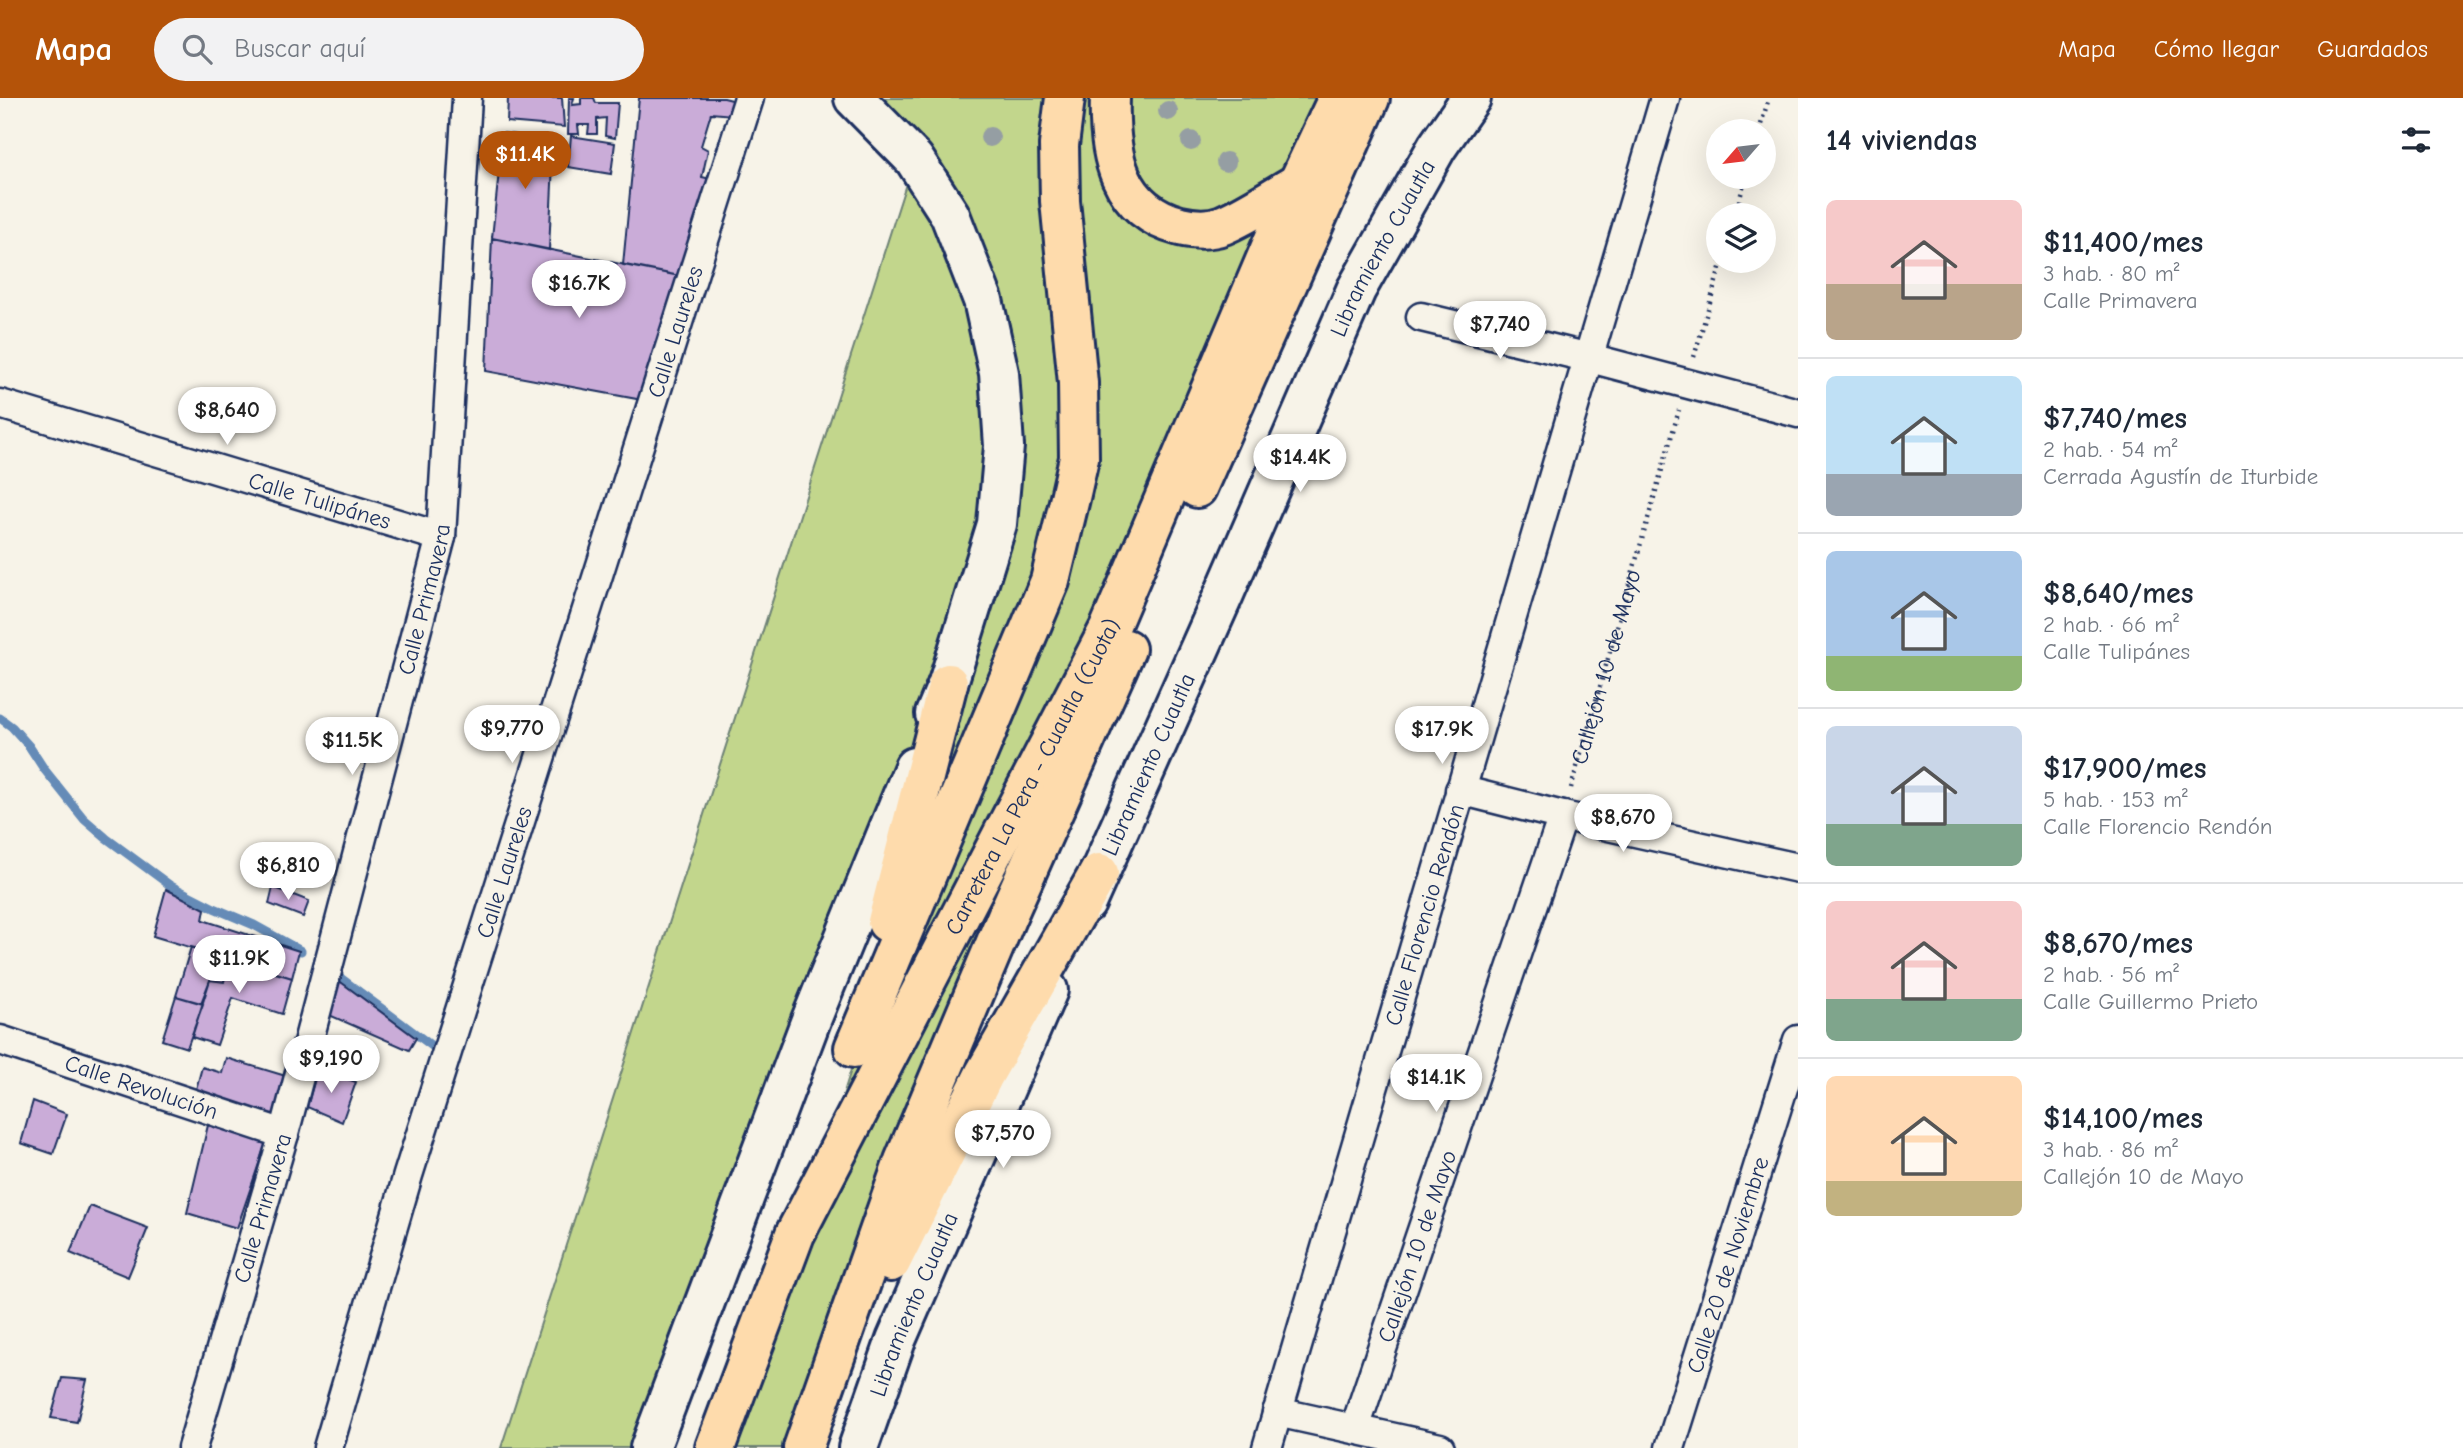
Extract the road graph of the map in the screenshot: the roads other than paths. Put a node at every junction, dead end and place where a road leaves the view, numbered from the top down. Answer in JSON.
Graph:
{"nodes":[{"id":1,"x":467,"y":98,"type":"edge"},
{"id":2,"x":749,"y":98,"type":"edge"},
{"id":3,"x":853,"y":98,"type":"edge"},
{"id":4,"x":1065,"y":98,"type":"edge"},
{"id":5,"x":1110,"y":98,"type":"edge"},
{"id":6,"x":1338,"y":98,"type":"edge"},
{"id":7,"x":1370,"y":98,"type":"edge"},
{"id":8,"x":1471,"y":98,"type":"edge"},
{"id":9,"x":1665,"y":98,"type":"edge"},
{"id":10,"x":1298,"y":183,"type":"junction"},
{"id":11,"x":1421,"y":317,"type":"dead end"},
{"id":12,"x":1590,"y":358,"type":"junction"},
{"id":13,"x":0,"y":404,"type":"edge"},
{"id":14,"x":1798,"y":414,"type":"edge"},
{"id":15,"x":440,"y":537,"type":"junction"},
{"id":16,"x":948,"y":683,"type":"junction"},
{"id":17,"x":1460,"y":790,"type":"junction"},
{"id":18,"x":1563,"y":816,"type":"junction"},
{"id":19,"x":1798,"y":868,"type":"edge"},
{"id":20,"x":1099,"y":873,"type":"junction"},
{"id":21,"x":0,"y":1040,"type":"edge"},
{"id":22,"x":1798,"y":1040,"type":"edge"},
{"id":23,"x":854,"y":1048,"type":"junction"},
{"id":24,"x":284,"y":1134,"type":"junction"},
{"id":25,"x":795,"y":1234,"type":"junction"},
{"id":26,"x":817,"y":1412,"type":"junction"},
{"id":27,"x":1277,"y":1412,"type":"junction"},
{"id":28,"x":1355,"y":1429,"type":"junction"},
{"id":29,"x":192,"y":1448,"type":"edge"},
{"id":30,"x":328,"y":1448,"type":"edge"},
{"id":31,"x":650,"y":1448,"type":"edge"},
{"id":32,"x":715,"y":1448,"type":"edge"},
{"id":33,"x":803,"y":1448,"type":"edge"},
{"id":34,"x":858,"y":1448,"type":"edge"},
{"id":35,"x":1266,"y":1448,"type":"edge"},
{"id":36,"x":1440,"y":1448,"type":"edge"},
{"id":37,"x":1670,"y":1448,"type":"edge"}],
"edges":[{"from":1,"to":15,"type":"street","name":"Calle Primavera"},
{"from":2,"to":30,"type":"street","name":"Calle Laureles"},
{"from":3,"to":16,"type":"main road"},
{"from":4,"to":23,"type":"highway"},
{"from":5,"to":10,"type":"highway"},
{"from":6,"to":10,"type":"highway","name":"Carretera La Pera - Cuautla (Cuota)"},
{"from":7,"to":26,"type":"highway","name":"Carretera La Pera - Cuautla (Cuota)"},
{"from":8,"to":20,"type":"main road","name":"Libramiento Cuautla"},
{"from":9,"to":12,"type":"street","name":"Calle Florencio Rendón"},
{"from":10,"to":25,"type":"highway","name":"Carretera La Pera - Cuautla (Cuota)"},
{"from":11,"to":12,"type":"street"},
{"from":12,"to":14,"type":"street"},
{"from":12,"to":17,"type":"street","name":"Calle Florencio Rendón"},
{"from":13,"to":15,"type":"street","name":"Calle Tulipánes"},
{"from":15,"to":24,"type":"street","name":"Calle Primavera"},
{"from":16,"to":23,"type":"highway"},
{"from":16,"to":31,"type":"main road"},
{"from":17,"to":18,"type":"street"},
{"from":17,"to":27,"type":"street","name":"Calle Florencio Rendón"},
{"from":18,"to":19,"type":"street"},
{"from":18,"to":28,"type":"street","name":"Callejón 10 de Mayo"},
{"from":20,"to":26,"type":"highway"},
{"from":20,"to":34,"type":"main road","name":"Libramiento Cuautla"},
{"from":21,"to":24,"type":"street","name":"Calle Revolución"},
{"from":22,"to":37,"type":"street","name":"Calle 20 de Noviembre"},
{"from":23,"to":25,"type":"highway"},
{"from":24,"to":29,"type":"street","name":"Calle Primavera"},
{"from":25,"to":32,"type":"highway","name":"Carretera La Pera - Cuautla (Cuota)"},
{"from":26,"to":33,"type":"highway","name":"Carretera La Pera - Cuautla (Cuota)"},
{"from":27,"to":28,"type":"street"},
{"from":27,"to":35,"type":"street","name":"Calle Florencio Rendón"},
{"from":28,"to":36,"type":"street"}]}
